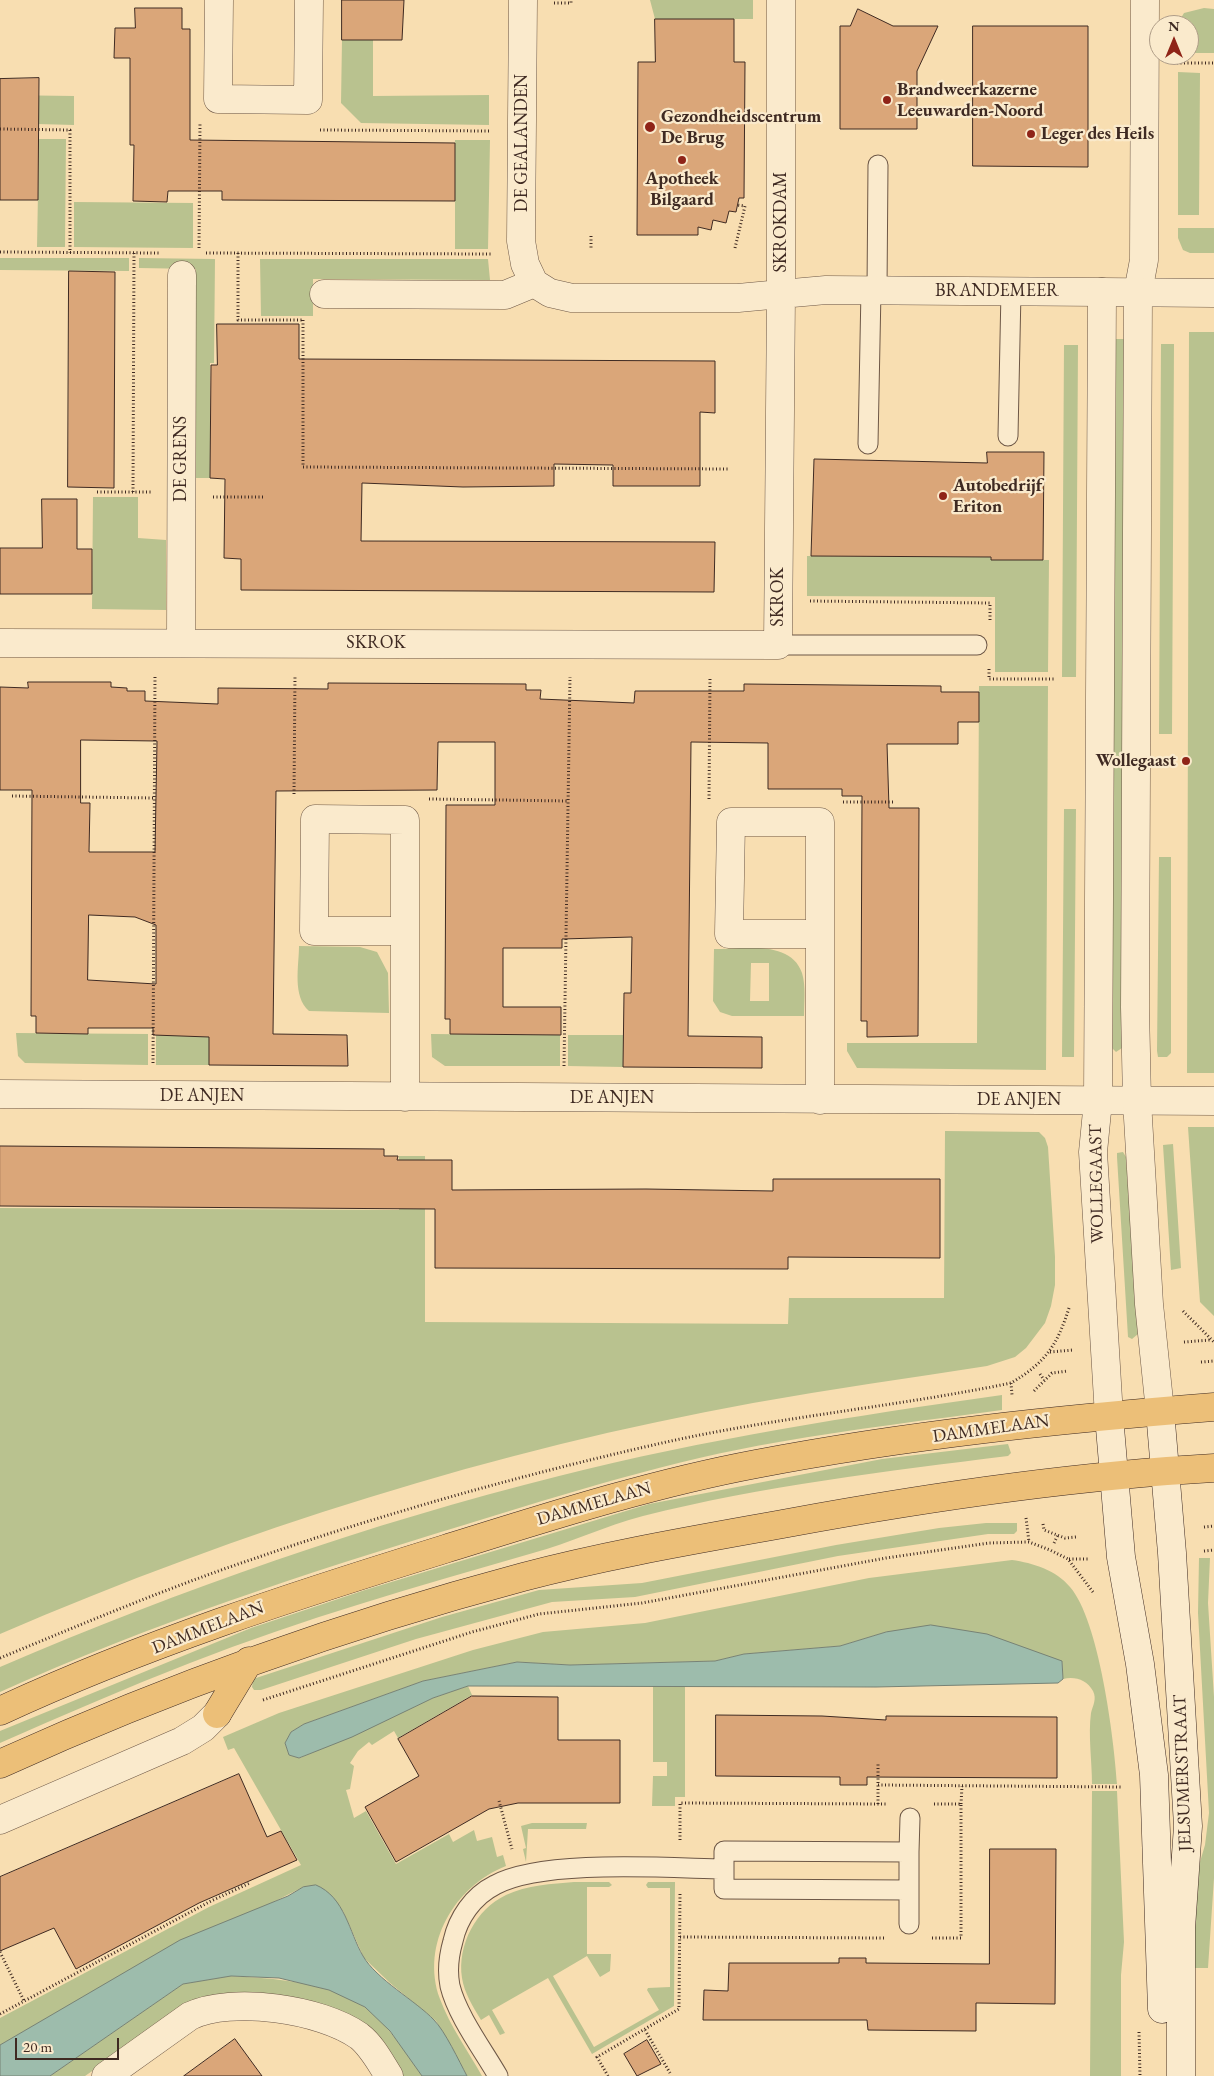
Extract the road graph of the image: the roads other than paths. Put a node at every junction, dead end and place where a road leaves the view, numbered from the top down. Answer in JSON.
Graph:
{"nodes":[{"id":1,"x":219,"y":0,"type":"edge"},
{"id":2,"x":310,"y":0,"type":"edge"},
{"id":3,"x":523,"y":0,"type":"edge"},
{"id":4,"x":781,"y":0,"type":"edge"},
{"id":5,"x":1145,"y":0,"type":"edge"},
{"id":6,"x":878,"y":165,"type":"dead end"},
{"id":7,"x":182,"y":275,"type":"dead end"},
{"id":8,"x":534,"y":283,"type":"junction"},
{"id":9,"x":874,"y":290,"type":"junction"},
{"id":10,"x":1010,"y":291,"type":"junction"},
{"id":11,"x":1102,"y":292,"type":"junction"},
{"id":12,"x":1138,"y":292,"type":"junction"},
{"id":13,"x":1214,"y":293,"type":"edge"},
{"id":14,"x":324,"y":294,"type":"dead end"},
{"id":15,"x":781,"y":294,"type":"junction"},
{"id":16,"x":1008,"y":436,"type":"dead end"},
{"id":17,"x":868,"y":444,"type":"dead end"},
{"id":18,"x":181,"y":642,"type":"junction"},
{"id":19,"x":0,"y":643,"type":"edge"},
{"id":20,"x":778,"y":645,"type":"junction"},
{"id":21,"x":977,"y":645,"type":"dead end"},
{"id":22,"x":405,"y":931,"type":"junction"},
{"id":23,"x":820,"y":934,"type":"junction"},
{"id":24,"x":0,"y":1094,"type":"edge"},
{"id":25,"x":405,"y":1097,"type":"junction"},
{"id":26,"x":820,"y":1100,"type":"junction"},
{"id":27,"x":1098,"y":1101,"type":"junction"},
{"id":28,"x":1137,"y":1101,"type":"junction"},
{"id":29,"x":1214,"y":1101,"type":"edge"},
{"id":30,"x":1214,"y":1407,"type":"edge"},
{"id":31,"x":1160,"y":1411,"type":"junction"},
{"id":32,"x":1109,"y":1416,"type":"junction"},
{"id":33,"x":1214,"y":1468,"type":"edge"},
{"id":34,"x":1165,"y":1471,"type":"junction"},
{"id":35,"x":1114,"y":1475,"type":"junction"},
{"id":36,"x":249,"y":1661,"type":"junction"},
{"id":37,"x":0,"y":1711,"type":"edge"},
{"id":38,"x":217,"y":1714,"type":"joint"},
{"id":39,"x":0,"y":1764,"type":"edge"},
{"id":40,"x":910,"y":1818,"type":"dead end"},
{"id":41,"x":0,"y":1820,"type":"edge"},
{"id":42,"x":909,"y":1852,"type":"junction"},
{"id":43,"x":724,"y":1869,"type":"junction"},
{"id":44,"x":909,"y":1890,"type":"junction"},
{"id":45,"x":909,"y":1924,"type":"dead end"},
{"id":46,"x":106,"y":2076,"type":"edge"},
{"id":47,"x":389,"y":2076,"type":"edge"},
{"id":48,"x":498,"y":2076,"type":"edge"},
{"id":49,"x":1162,"y":2076,"type":"edge"},
{"id":50,"x":1181,"y":2076,"type":"edge"}],
"edges":[{"from":1,"to":2,"type":"street"},
{"from":3,"to":8,"type":"street","name":"DE GEALANDEN"},
{"from":4,"to":15,"type":"street","name":"SKROKDAM"},
{"from":5,"to":12,"type":"street"},
{"from":6,"to":9,"type":"lane"},
{"from":7,"to":18,"type":"street","name":"DE GRENS"},
{"from":8,"to":14,"type":"street"},
{"from":8,"to":15,"type":"street"},
{"from":9,"to":10,"type":"street","name":"BRANDEMEER"},
{"from":9,"to":15,"type":"street","name":"BRANDEMEER"},
{"from":9,"to":17,"type":"lane"},
{"from":10,"to":11,"type":"street","name":"BRANDEMEER"},
{"from":10,"to":16,"type":"lane"},
{"from":11,"to":12,"type":"street","name":"BRANDEMEER"},
{"from":11,"to":27,"type":"street","name":"WOLLEGAAST"},
{"from":12,"to":13,"type":"street","name":"BRANDEMEER"},
{"from":12,"to":28,"type":"street"},
{"from":15,"to":20,"type":"street","name":"SKROK"},
{"from":18,"to":19,"type":"street","name":"SKROK"},
{"from":18,"to":20,"type":"street","name":"SKROK"},
{"from":20,"to":21,"type":"lane"},
{"from":22,"to":22,"type":"street"},
{"from":22,"to":25,"type":"street"},
{"from":23,"to":23,"type":"street"},
{"from":23,"to":26,"type":"street"},
{"from":24,"to":25,"type":"street","name":"DE ANJEN"},
{"from":25,"to":26,"type":"street","name":"DE ANJEN"},
{"from":26,"to":27,"type":"street","name":"DE ANJEN"},
{"from":27,"to":28,"type":"street","name":"DE ANJEN"},
{"from":27,"to":32,"type":"street","name":"WOLLEGAAST"},
{"from":28,"to":29,"type":"street","name":"DE ANJEN"},
{"from":28,"to":31,"type":"street"},
{"from":30,"to":31,"type":"main road","name":"DAMMELAAN"},
{"from":31,"to":32,"type":"main road","name":"DAMMELAAN"},
{"from":31,"to":34,"type":"street","name":"JELSUMERSTRAAT"},
{"from":32,"to":35,"type":"street","name":"WOLLEGAAST"},
{"from":32,"to":37,"type":"main road","name":"DAMMELAAN"},
{"from":33,"to":34,"type":"main road"},
{"from":34,"to":35,"type":"main road"},
{"from":34,"to":50,"type":"street","name":"JELSUMERSTRAAT"},
{"from":35,"to":36,"type":"main road"},
{"from":35,"to":49,"type":"street","name":"JELSUMERSTRAAT"},
{"from":36,"to":38,"type":"main road"},
{"from":36,"to":39,"type":"main road"},
{"from":38,"to":41,"type":"street"},
{"from":40,"to":42,"type":"lane"},
{"from":42,"to":43,"type":"lane"},
{"from":42,"to":44,"type":"lane"},
{"from":43,"to":44,"type":"lane"},
{"from":43,"to":48,"type":"lane"},
{"from":44,"to":45,"type":"lane"},
{"from":46,"to":47,"type":"street"}]}
